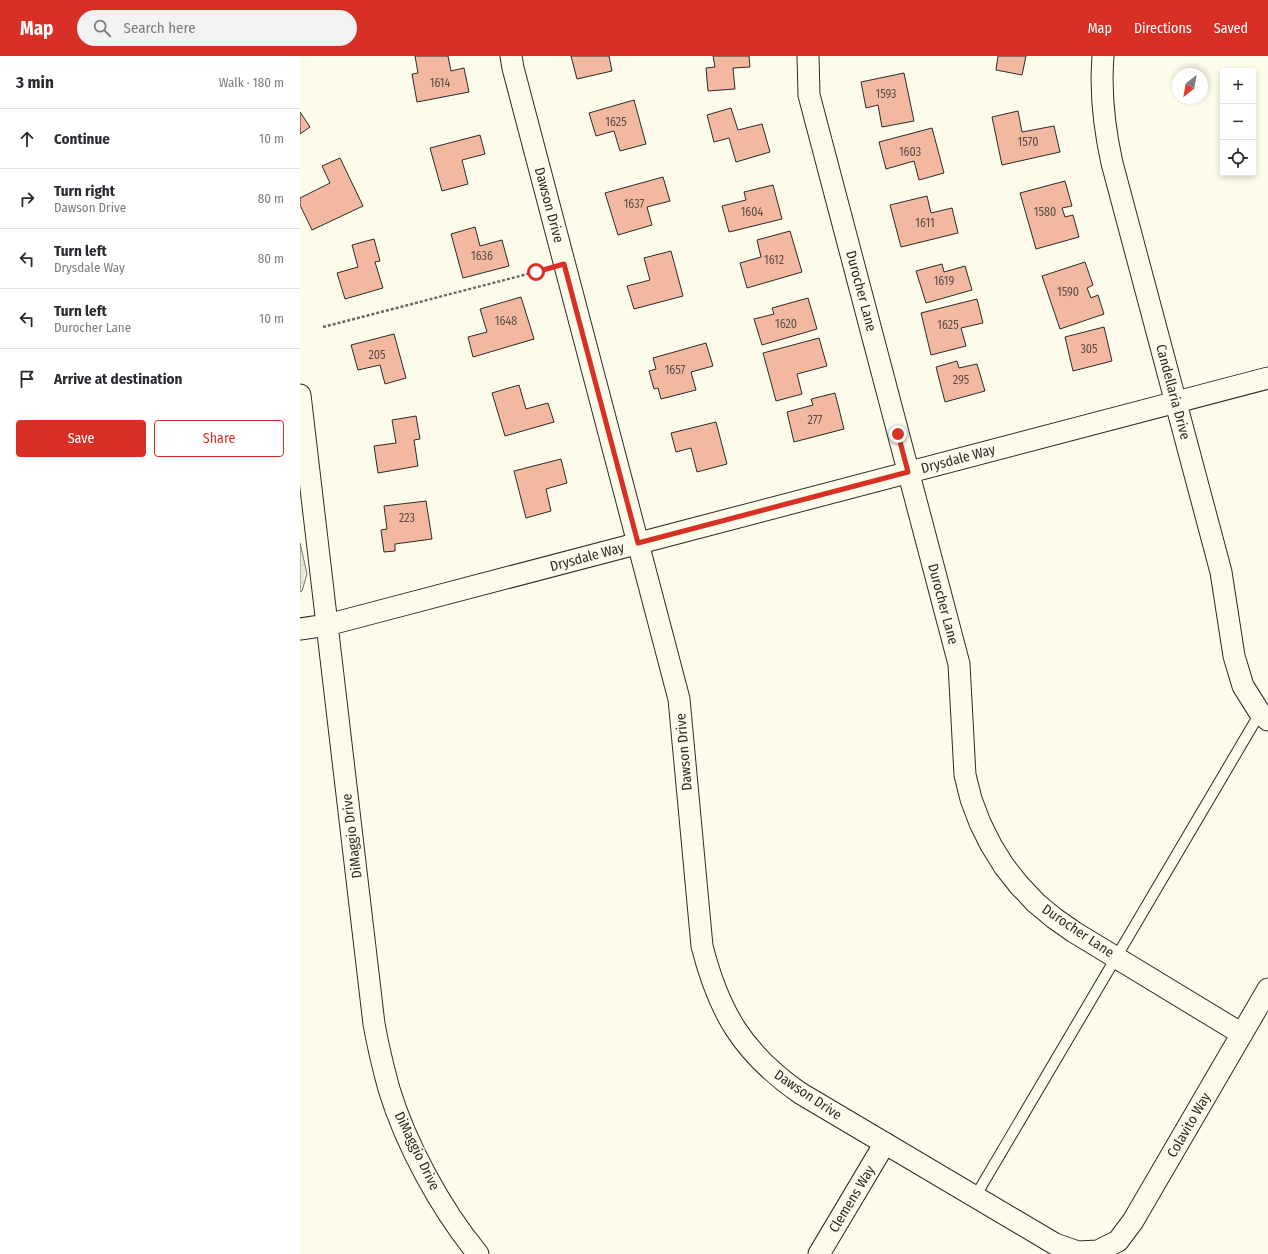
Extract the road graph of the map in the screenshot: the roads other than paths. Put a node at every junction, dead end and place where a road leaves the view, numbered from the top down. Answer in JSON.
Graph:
{"nodes":[{"id":1,"x":511,"y":56,"type":"edge"},
{"id":2,"x":808,"y":56,"type":"edge"},
{"id":3,"x":1103,"y":56,"type":"edge"},
{"id":4,"x":1268,"y":378,"type":"edge"},
{"id":5,"x":300,"y":395,"type":"edge"},
{"id":6,"x":1176,"y":402,"type":"junction"},
{"id":7,"x":908,"y":472,"type":"junction"},
{"id":8,"x":638,"y":543,"type":"junction"},
{"id":9,"x":327,"y":625,"type":"junction"},
{"id":10,"x":300,"y":629,"type":"edge"},
{"id":11,"x":1264,"y":717,"type":"edge"},
{"id":12,"x":1116,"y":957,"type":"junction"},
{"id":13,"x":1268,"y":989,"type":"edge"},
{"id":14,"x":1242,"y":1034,"type":"junction"},
{"id":15,"x":885,"y":1143,"type":"junction"},
{"id":16,"x":975,"y":1197,"type":"junction"},
{"id":17,"x":1098,"y":1251,"type":"joint"},
{"id":18,"x":478,"y":1254,"type":"edge"},
{"id":19,"x":819,"y":1254,"type":"edge"}],
"edges":[{"from":1,"to":8,"type":"street","name":"Dawson Drive"},
{"from":2,"to":7,"type":"street","name":"Durocher Lane"},
{"from":3,"to":6,"type":"street","name":"Candellaria Drive"},
{"from":4,"to":6,"type":"street","name":"Drysdale Way"},
{"from":5,"to":9,"type":"street","name":"DiMaggio Drive"},
{"from":6,"to":7,"type":"street","name":"Drysdale Way"},
{"from":6,"to":11,"type":"street","name":"Candellaria Drive"},
{"from":7,"to":8,"type":"street","name":"Drysdale Way"},
{"from":7,"to":12,"type":"street","name":"Durocher Lane"},
{"from":8,"to":9,"type":"street","name":"Drysdale Way"},
{"from":8,"to":15,"type":"street","name":"Dawson Drive"},
{"from":9,"to":10,"type":"street","name":"Drysdale Way"},
{"from":9,"to":18,"type":"street","name":"DiMaggio Drive"},
{"from":11,"to":12,"type":"lane"},
{"from":12,"to":14,"type":"street","name":"Durocher Lane"},
{"from":12,"to":16,"type":"lane"},
{"from":13,"to":14,"type":"street","name":"Colavito Way"},
{"from":14,"to":17,"type":"street","name":"Colavito Way"},
{"from":15,"to":16,"type":"street","name":"Dawson Drive"},
{"from":15,"to":19,"type":"street","name":"Clemens Way"},
{"from":16,"to":17,"type":"street","name":"Dawson Drive"}]}
